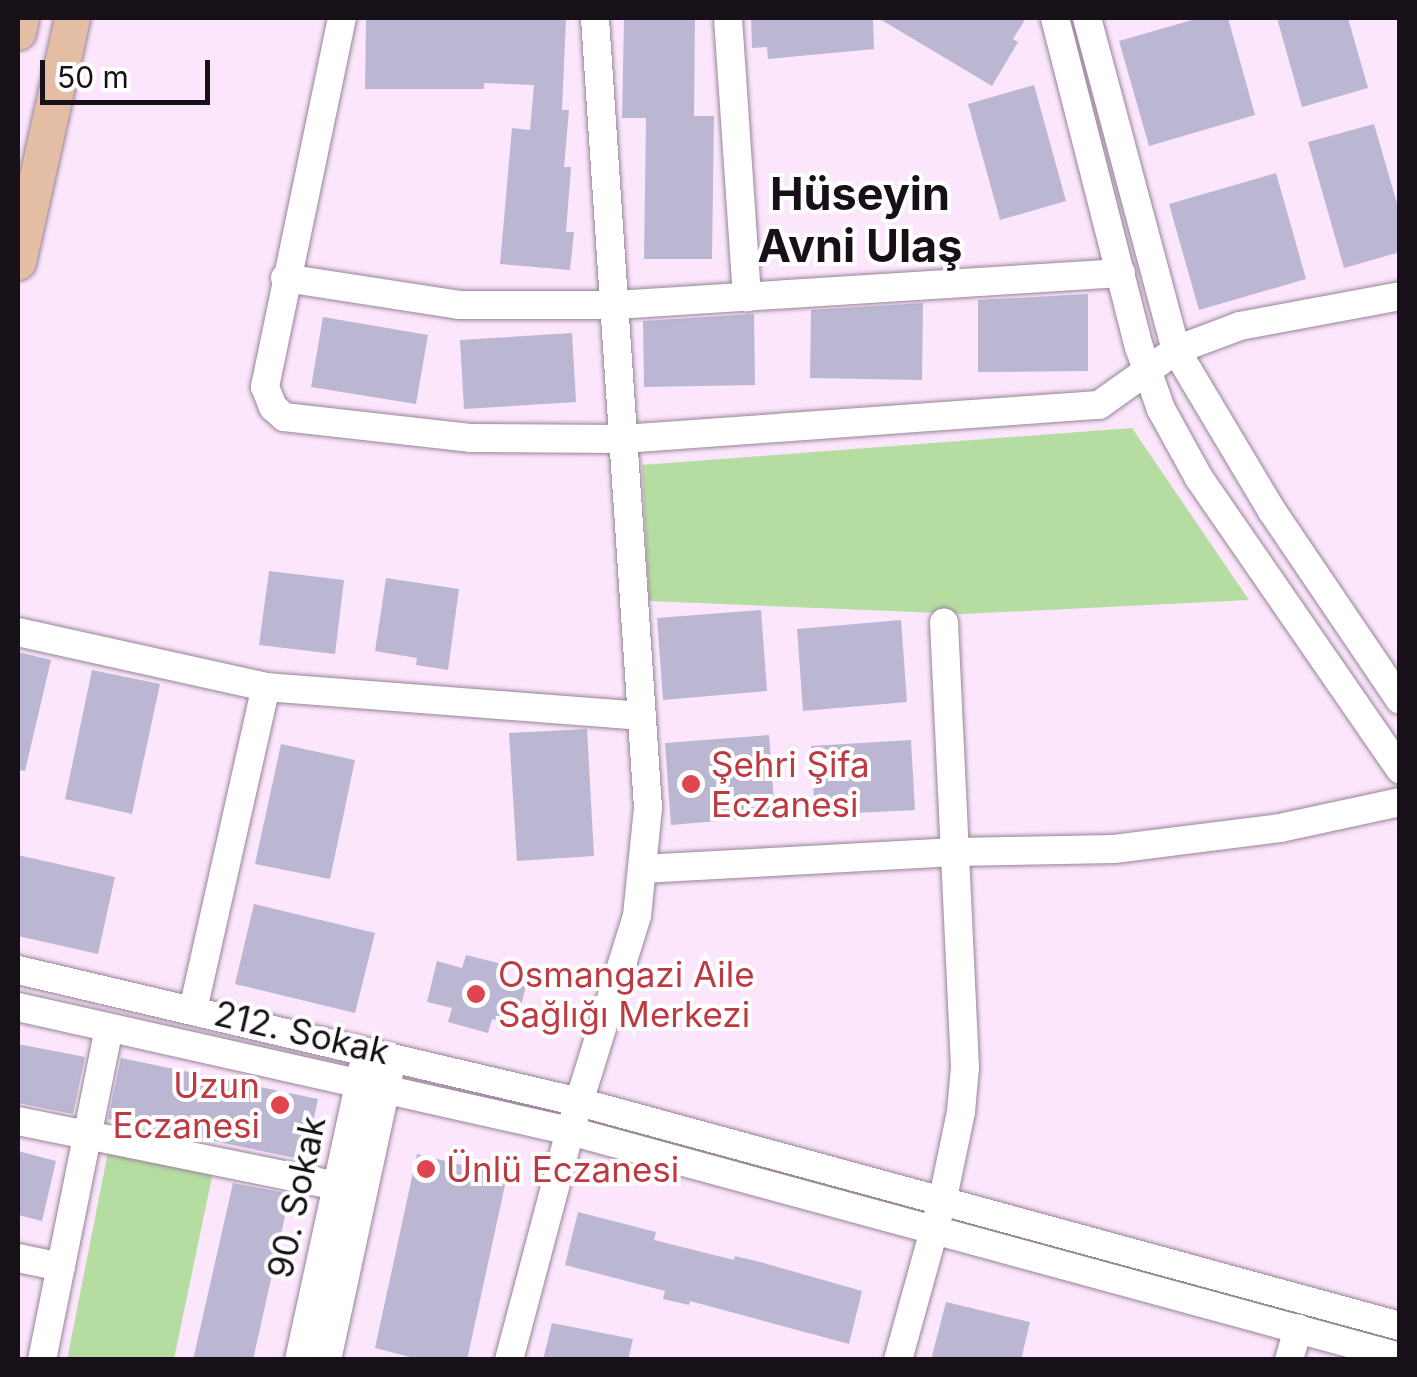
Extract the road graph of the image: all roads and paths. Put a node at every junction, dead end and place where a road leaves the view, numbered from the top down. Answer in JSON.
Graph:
{"nodes":[{"id":1,"x":21,"y":18,"type":"edge"},
{"id":2,"x":72,"y":18,"type":"edge"},
{"id":3,"x":342,"y":18,"type":"edge"},
{"id":4,"x":594,"y":18,"type":"edge"},
{"id":5,"x":728,"y":18,"type":"edge"},
{"id":6,"x":1055,"y":18,"type":"edge"},
{"id":7,"x":1087,"y":18,"type":"edge"},
{"id":8,"x":18,"y":32,"type":"edge"},
{"id":9,"x":18,"y":262,"type":"edge"},
{"id":10,"x":1122,"y":273,"type":"junction"},
{"id":11,"x":286,"y":278,"type":"junction"},
{"id":12,"x":1400,"y":296,"type":"edge"},
{"id":13,"x":747,"y":297,"type":"junction"},
{"id":14,"x":614,"y":305,"type":"junction"},
{"id":15,"x":1176,"y":350,"type":"junction"},
{"id":16,"x":1148,"y":371,"type":"junction"},
{"id":17,"x":623,"y":440,"type":"junction"},
{"id":18,"x":944,"y":622,"type":"dead end"},
{"id":19,"x":18,"y":632,"type":"edge"},
{"id":20,"x":266,"y":687,"type":"junction"},
{"id":21,"x":1400,"y":700,"type":"edge"},
{"id":22,"x":642,"y":716,"type":"junction"},
{"id":23,"x":1400,"y":769,"type":"edge"},
{"id":24,"x":1400,"y":802,"type":"edge"},
{"id":25,"x":956,"y":852,"type":"junction"},
{"id":26,"x":642,"y":869,"type":"junction"},
{"id":27,"x":18,"y":970,"type":"edge"},
{"id":28,"x":18,"y":1007,"type":"edge"},
{"id":29,"x":193,"y":1010,"type":"junction"},
{"id":30,"x":110,"y":1028,"type":"junction"},
{"id":31,"x":380,"y":1054,"type":"junction"},
{"id":32,"x":372,"y":1087,"type":"junction"},
{"id":33,"x":579,"y":1102,"type":"junction"},
{"id":34,"x":18,"y":1121,"type":"edge"},
{"id":35,"x":570,"y":1131,"type":"junction"},
{"id":36,"x":88,"y":1136,"type":"junction"},
{"id":37,"x":337,"y":1186,"type":"junction"},
{"id":38,"x":943,"y":1198,"type":"junction"},
{"id":39,"x":932,"y":1228,"type":"junction"},
{"id":40,"x":18,"y":1258,"type":"edge"},
{"id":41,"x":61,"y":1267,"type":"junction"},
{"id":42,"x":1400,"y":1326,"type":"edge"},
{"id":43,"x":1298,"y":1328,"type":"junction"},
{"id":44,"x":1400,"y":1356,"type":"edge"},
{"id":45,"x":42,"y":1360,"type":"edge"},
{"id":46,"x":299,"y":1360,"type":"edge"},
{"id":47,"x":327,"y":1360,"type":"edge"},
{"id":48,"x":509,"y":1360,"type":"edge"},
{"id":49,"x":898,"y":1360,"type":"edge"},
{"id":50,"x":1289,"y":1360,"type":"edge"}],
"edges":[{"from":1,"to":8,"type":"main road"},
{"from":2,"to":9,"type":"main road"},
{"from":3,"to":11,"type":"street"},
{"from":4,"to":14,"type":"street"},
{"from":5,"to":13,"type":"street"},
{"from":6,"to":10,"type":"street"},
{"from":7,"to":15,"type":"street"},
{"from":10,"to":13,"type":"street"},
{"from":10,"to":16,"type":"street"},
{"from":11,"to":14,"type":"street"},
{"from":11,"to":17,"type":"street"},
{"from":12,"to":15,"type":"street"},
{"from":13,"to":14,"type":"street"},
{"from":14,"to":17,"type":"street"},
{"from":15,"to":16,"type":"street"},
{"from":15,"to":21,"type":"street"},
{"from":16,"to":17,"type":"street"},
{"from":16,"to":23,"type":"street"},
{"from":17,"to":22,"type":"street"},
{"from":18,"to":25,"type":"street"},
{"from":19,"to":20,"type":"street"},
{"from":20,"to":22,"type":"street"},
{"from":20,"to":29,"type":"street"},
{"from":22,"to":26,"type":"street"},
{"from":24,"to":25,"type":"street"},
{"from":25,"to":26,"type":"street"},
{"from":25,"to":38,"type":"street"},
{"from":26,"to":33,"type":"street"},
{"from":27,"to":29,"type":"street"},
{"from":28,"to":30,"type":"street","name":"212. Sokak"},
{"from":29,"to":31,"type":"street"},
{"from":30,"to":32,"type":"street","name":"212. Sokak"},
{"from":30,"to":36,"type":"street"},
{"from":31,"to":32,"type":"street","name":"90. Sokak"},
{"from":31,"to":33,"type":"street"},
{"from":32,"to":35,"type":"street","name":"212. Sokak"},
{"from":32,"to":37,"type":"street","name":"90. Sokak"},
{"from":32,"to":47,"type":"street","name":"90. Sokak"},
{"from":33,"to":35,"type":"street"},
{"from":33,"to":38,"type":"street"},
{"from":34,"to":36,"type":"street"},
{"from":35,"to":39,"type":"street","name":"212. Sokak"},
{"from":35,"to":48,"type":"street"},
{"from":36,"to":37,"type":"street"},
{"from":36,"to":41,"type":"street"},
{"from":37,"to":46,"type":"street","name":"90. Sokak"},
{"from":38,"to":39,"type":"street"},
{"from":38,"to":42,"type":"street"},
{"from":39,"to":43,"type":"street","name":"212. Sokak"},
{"from":39,"to":49,"type":"street"},
{"from":40,"to":41,"type":"street"},
{"from":41,"to":45,"type":"street"},
{"from":43,"to":44,"type":"street","name":"212. Sokak"},
{"from":43,"to":50,"type":"street"}]}
